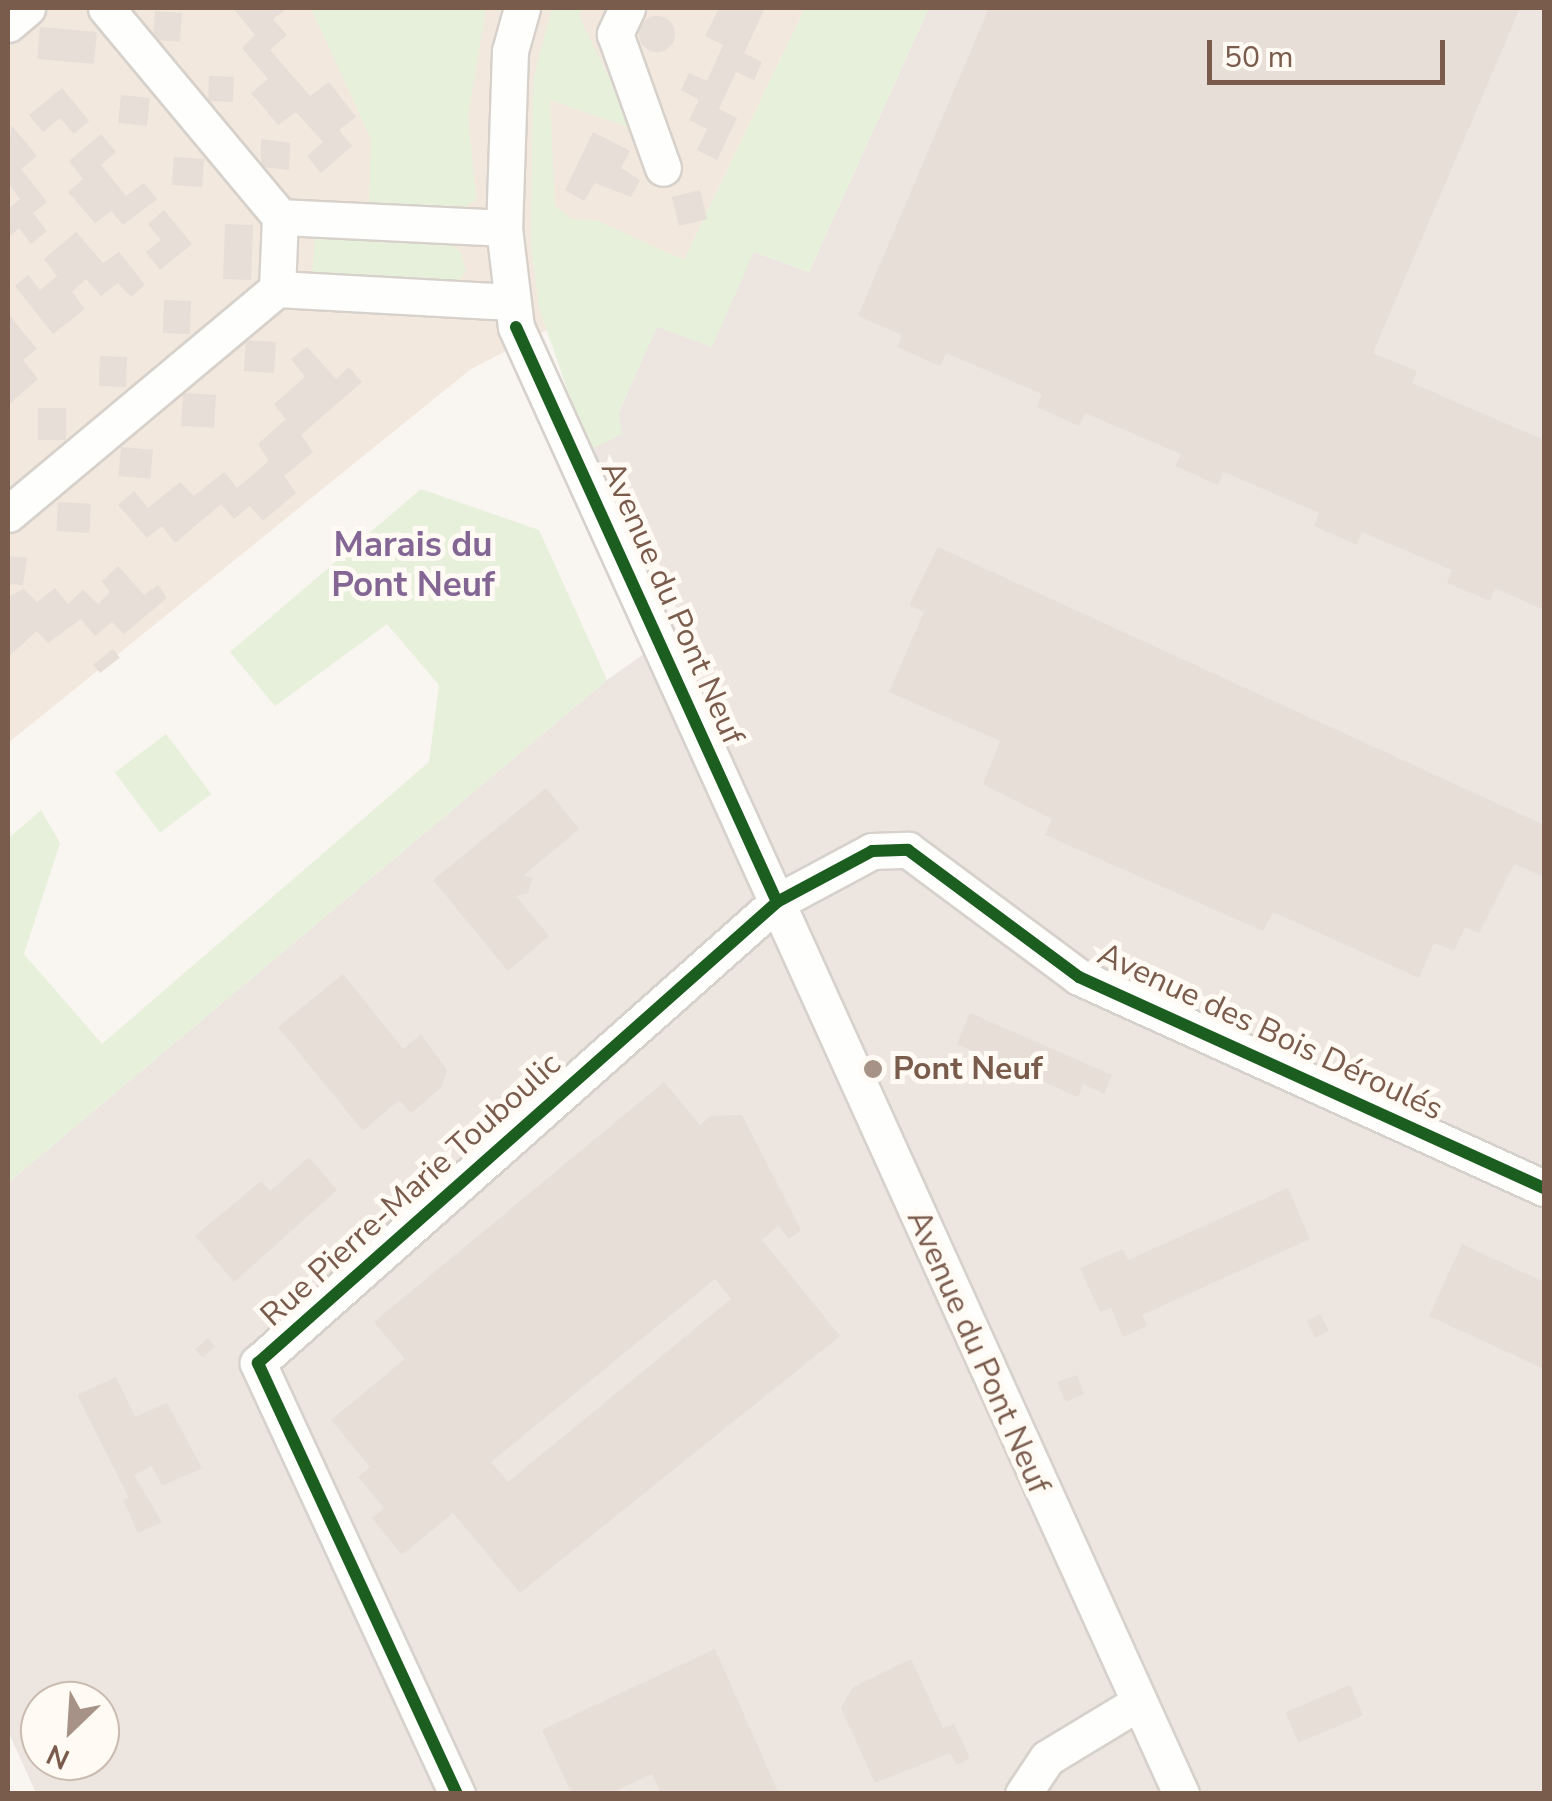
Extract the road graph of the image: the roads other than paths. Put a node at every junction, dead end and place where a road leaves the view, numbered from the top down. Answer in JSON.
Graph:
{"nodes":[{"id":1,"x":27,"y":8,"type":"edge"},
{"id":2,"x":106,"y":8,"type":"edge"},
{"id":3,"x":522,"y":8,"type":"edge"},
{"id":4,"x":627,"y":8,"type":"edge"},
{"id":5,"x":8,"y":24,"type":"edge"},
{"id":6,"x":662,"y":168,"type":"dead end"},
{"id":7,"x":280,"y":217,"type":"junction"},
{"id":8,"x":504,"y":228,"type":"junction"},
{"id":9,"x":277,"y":289,"type":"junction"},
{"id":10,"x":512,"y":302,"type":"junction"},
{"id":11,"x":8,"y":514,"type":"edge"},
{"id":12,"x":777,"y":902,"type":"junction"},
{"id":13,"x":1544,"y":1188,"type":"edge"},
{"id":14,"x":1136,"y":1704,"type":"junction"},
{"id":15,"x":457,"y":1794,"type":"edge"},
{"id":16,"x":1022,"y":1794,"type":"edge"},
{"id":17,"x":1181,"y":1794,"type":"edge"}],
"edges":[{"from":1,"to":5,"type":"street"},
{"from":2,"to":7,"type":"street"},
{"from":3,"to":8,"type":"street","name":"Avenue du Pont Neuf"},
{"from":4,"to":6,"type":"street"},
{"from":7,"to":8,"type":"street"},
{"from":7,"to":9,"type":"street"},
{"from":8,"to":10,"type":"street","name":"Avenue du Pont Neuf"},
{"from":9,"to":10,"type":"street"},
{"from":9,"to":11,"type":"street"},
{"from":10,"to":12,"type":"street","name":"Avenue du Pont Neuf"},
{"from":12,"to":13,"type":"street","name":"Avenue des Bois Déroulés"},
{"from":12,"to":14,"type":"street","name":"Avenue du Pont Neuf"},
{"from":12,"to":15,"type":"street","name":"Rue Pierre-Marie Touboulic"},
{"from":14,"to":16,"type":"street"},
{"from":14,"to":17,"type":"street","name":"Avenue du Pont Neuf"}]}
